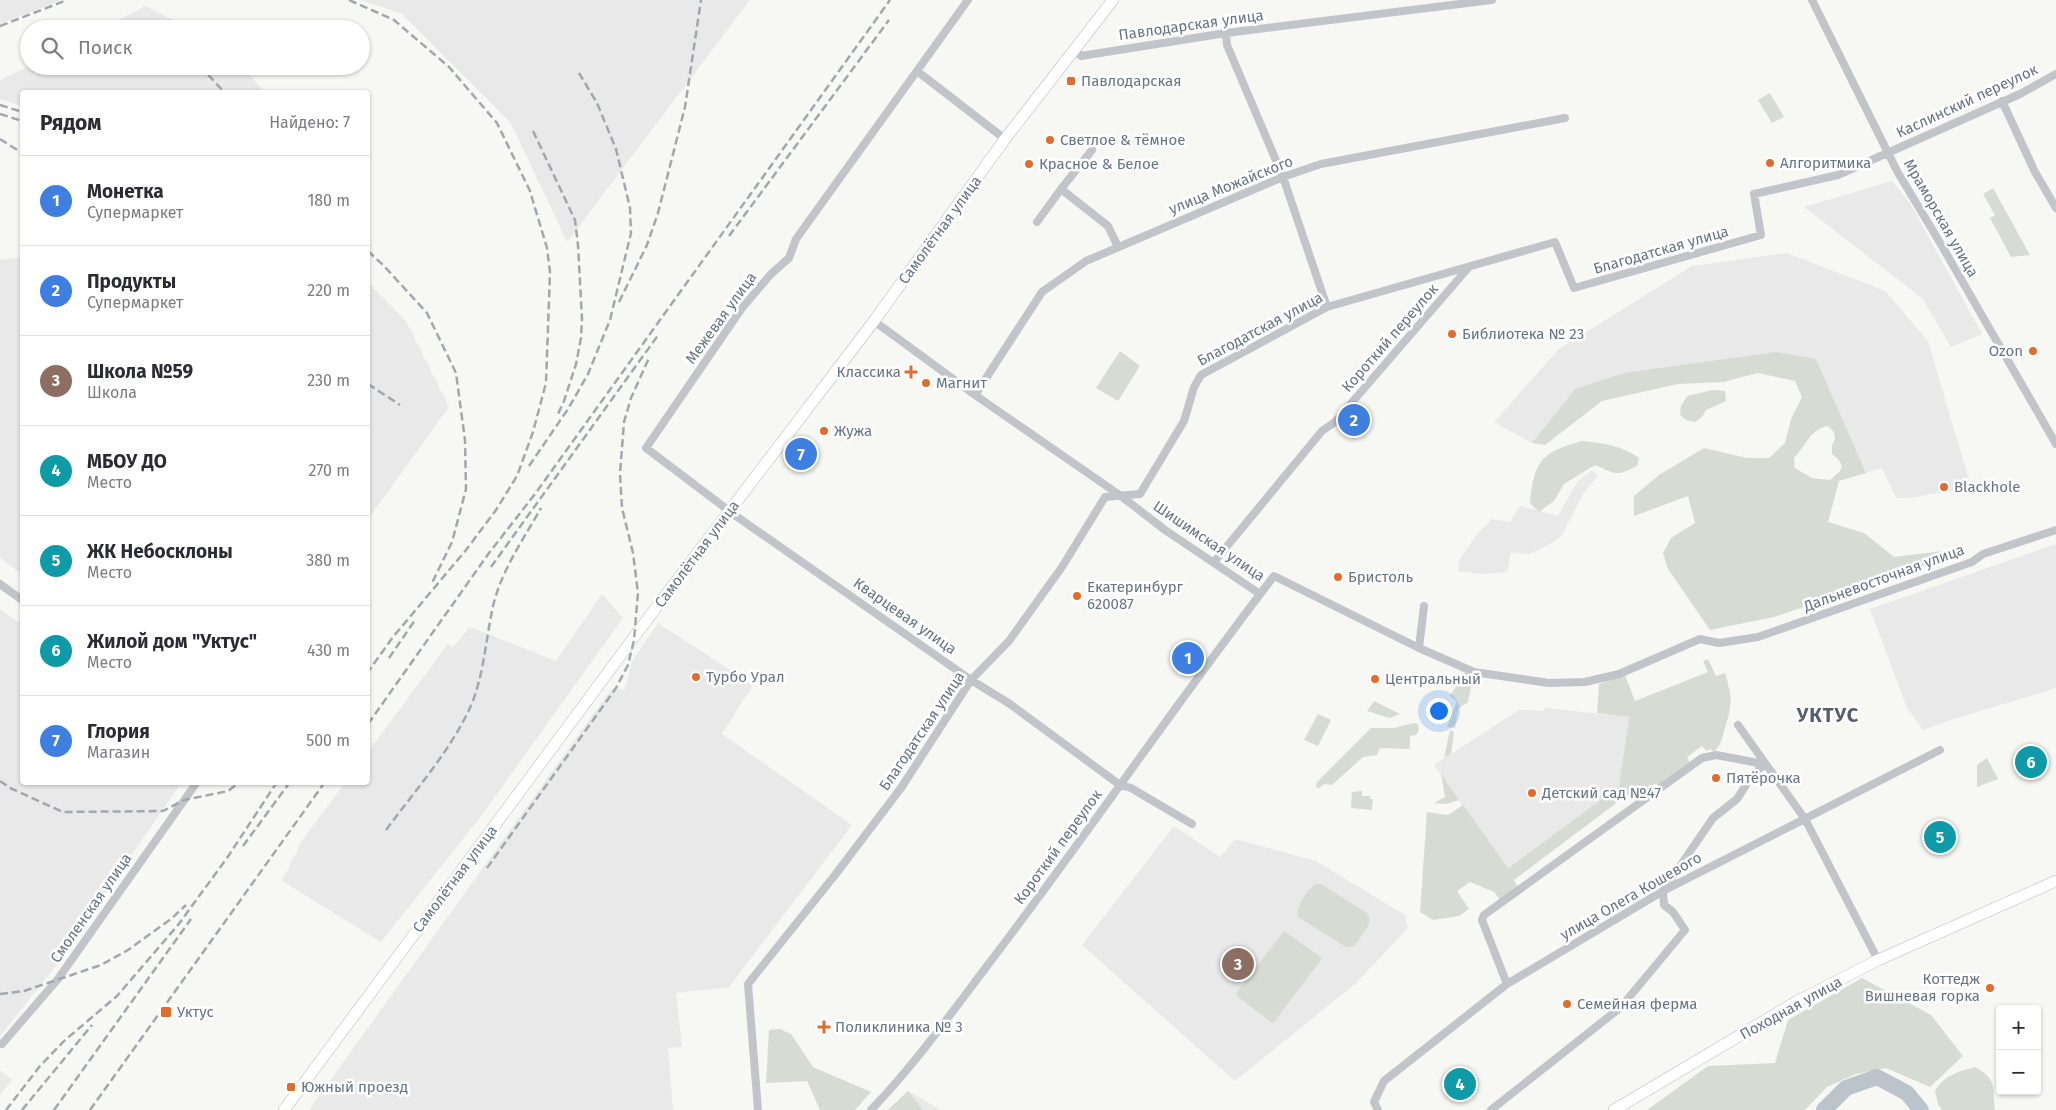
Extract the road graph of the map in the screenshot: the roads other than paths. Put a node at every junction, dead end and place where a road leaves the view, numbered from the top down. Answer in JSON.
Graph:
{"nodes":[{"id":1,"x":968,"y":0,"type":"edge"},
{"id":2,"x":1112,"y":0,"type":"edge"},
{"id":3,"x":1488,"y":0,"type":"edge"},
{"id":4,"x":1812,"y":0,"type":"edge"},
{"id":5,"x":1226,"y":33,"type":"junction"},
{"id":6,"x":1074,"y":50,"type":"junction"},
{"id":7,"x":916,"y":71,"type":"junction"},
{"id":8,"x":2056,"y":74,"type":"edge"},
{"id":9,"x":2002,"y":101,"type":"junction"},
{"id":10,"x":1565,"y":118,"type":"dead end"},
{"id":11,"x":1005,"y":139,"type":"junction"},
{"id":12,"x":1092,"y":150,"type":"dead end"},
{"id":13,"x":1888,"y":152,"type":"junction"},
{"id":14,"x":1283,"y":177,"type":"junction"},
{"id":15,"x":1061,"y":189,"type":"junction"},
{"id":16,"x":2056,"y":208,"type":"edge"},
{"id":17,"x":1037,"y":222,"type":"dead end"},
{"id":18,"x":1118,"y":247,"type":"junction"},
{"id":19,"x":1469,"y":267,"type":"junction"},
{"id":20,"x":1327,"y":307,"type":"junction"},
{"id":21,"x":874,"y":321,"type":"junction"},
{"id":22,"x":975,"y":395,"type":"junction"},
{"id":23,"x":2056,"y":444,"type":"edge"},
{"id":24,"x":1121,"y":496,"type":"junction"},
{"id":25,"x":729,"y":510,"type":"junction"},
{"id":26,"x":2056,"y":530,"type":"edge"},
{"id":27,"x":1214,"y":562,"type":"junction"},
{"id":28,"x":0,"y":584,"type":"edge"},
{"id":29,"x":1260,"y":594,"type":"junction"},
{"id":30,"x":20,"y":599,"type":"edge"},
{"id":31,"x":1424,"y":606,"type":"dead end"},
{"id":32,"x":1700,"y":639,"type":"joint"},
{"id":33,"x":1419,"y":648,"type":"junction"},
{"id":34,"x":971,"y":680,"type":"junction"},
{"id":35,"x":1738,"y":725,"type":"dead end"},
{"id":36,"x":1940,"y":750,"type":"dead end"},
{"id":37,"x":1764,"y":764,"type":"junction"},
{"id":38,"x":195,"y":785,"type":"edge"},
{"id":39,"x":1120,"y":785,"type":"junction"},
{"id":40,"x":1805,"y":819,"type":"junction"},
{"id":41,"x":1192,"y":824,"type":"dead end"},
{"id":42,"x":2056,"y":880,"type":"edge"},
{"id":43,"x":1663,"y":891,"type":"junction"},
{"id":44,"x":1878,"y":960,"type":"junction"},
{"id":45,"x":1508,"y":984,"type":"junction"},
{"id":46,"x":2,"y":1044,"type":"dead end"},
{"id":47,"x":284,"y":1110,"type":"edge"},
{"id":48,"x":758,"y":1110,"type":"edge"},
{"id":49,"x":871,"y":1110,"type":"edge"},
{"id":50,"x":1378,"y":1110,"type":"edge"},
{"id":51,"x":1491,"y":1110,"type":"edge"},
{"id":52,"x":1614,"y":1110,"type":"edge"}],
"edges":[{"from":1,"to":7,"type":"street","name":"Межевая улица"},
{"from":2,"to":6,"type":"main road","name":"Самолётная улица"},
{"from":3,"to":5,"type":"street","name":"Павлодарская улица"},
{"from":4,"to":13,"type":"street","name":"Мраморская улица"},
{"from":5,"to":6,"type":"street","name":"Павлодарская улица"},
{"from":5,"to":14,"type":"street"},
{"from":6,"to":11,"type":"main road","name":"Самолётная улица"},
{"from":7,"to":11,"type":"street"},
{"from":7,"to":25,"type":"street","name":"Межевая улица"},
{"from":8,"to":9,"type":"street","name":"Каслинский переулок"},
{"from":9,"to":13,"type":"street","name":"Каслинский переулок"},
{"from":9,"to":16,"type":"street"},
{"from":10,"to":14,"type":"street","name":"улица Можайского"},
{"from":11,"to":21,"type":"main road","name":"Самолётная улица"},
{"from":12,"to":15,"type":"street"},
{"from":13,"to":19,"type":"street","name":"Благодатская улица"},
{"from":13,"to":23,"type":"street","name":"Мраморская улица"},
{"from":14,"to":18,"type":"street","name":"улица Можайского"},
{"from":14,"to":20,"type":"street"},
{"from":15,"to":17,"type":"street"},
{"from":15,"to":18,"type":"street"},
{"from":18,"to":22,"type":"street","name":"улица Можайского"},
{"from":19,"to":20,"type":"street","name":"Благодатская улица"},
{"from":19,"to":27,"type":"street","name":"Короткий переулок"},
{"from":20,"to":24,"type":"street","name":"Благодатская улица"},
{"from":21,"to":22,"type":"street","name":"Шишимская улица"},
{"from":21,"to":25,"type":"main road","name":"Самолётная улица"},
{"from":22,"to":24,"type":"street","name":"Шишимская улица"},
{"from":24,"to":27,"type":"street","name":"Шишимская улица"},
{"from":24,"to":34,"type":"street","name":"Благодатская улица"},
{"from":25,"to":34,"type":"street","name":"Кварцевая улица"},
{"from":25,"to":47,"type":"main road","name":"Самолётная улица"},
{"from":26,"to":32,"type":"street","name":"Дальневосточная улица"},
{"from":27,"to":29,"type":"street","name":"Шишимская улица"},
{"from":28,"to":30,"type":"street"},
{"from":29,"to":33,"type":"street","name":"Шишимская улица"},
{"from":29,"to":39,"type":"street","name":"Короткий переулок"},
{"from":31,"to":33,"type":"street"},
{"from":32,"to":33,"type":"street","name":"Шишимская улица"},
{"from":34,"to":39,"type":"street","name":"Кварцевая улица"},
{"from":34,"to":48,"type":"street","name":"Благодатская улица"},
{"from":35,"to":37,"type":"street"},
{"from":36,"to":40,"type":"street","name":"улица Олега Кошевого"},
{"from":37,"to":40,"type":"street"},
{"from":37,"to":43,"type":"street"},
{"from":37,"to":45,"type":"street"},
{"from":38,"to":46,"type":"street","name":"Смоленская улица"},
{"from":39,"to":41,"type":"street","name":"Кварцевая улица"},
{"from":39,"to":49,"type":"street","name":"Короткий переулок"},
{"from":40,"to":43,"type":"street","name":"улица Олега Кошевого"},
{"from":40,"to":44,"type":"street"},
{"from":42,"to":44,"type":"main road","name":"Походная улица"},
{"from":43,"to":45,"type":"street","name":"улица Олега Кошевого"},
{"from":43,"to":51,"type":"street"},
{"from":44,"to":52,"type":"main road","name":"Походная улица"},
{"from":45,"to":50,"type":"street","name":"улица Олега Кошевого"}]}
